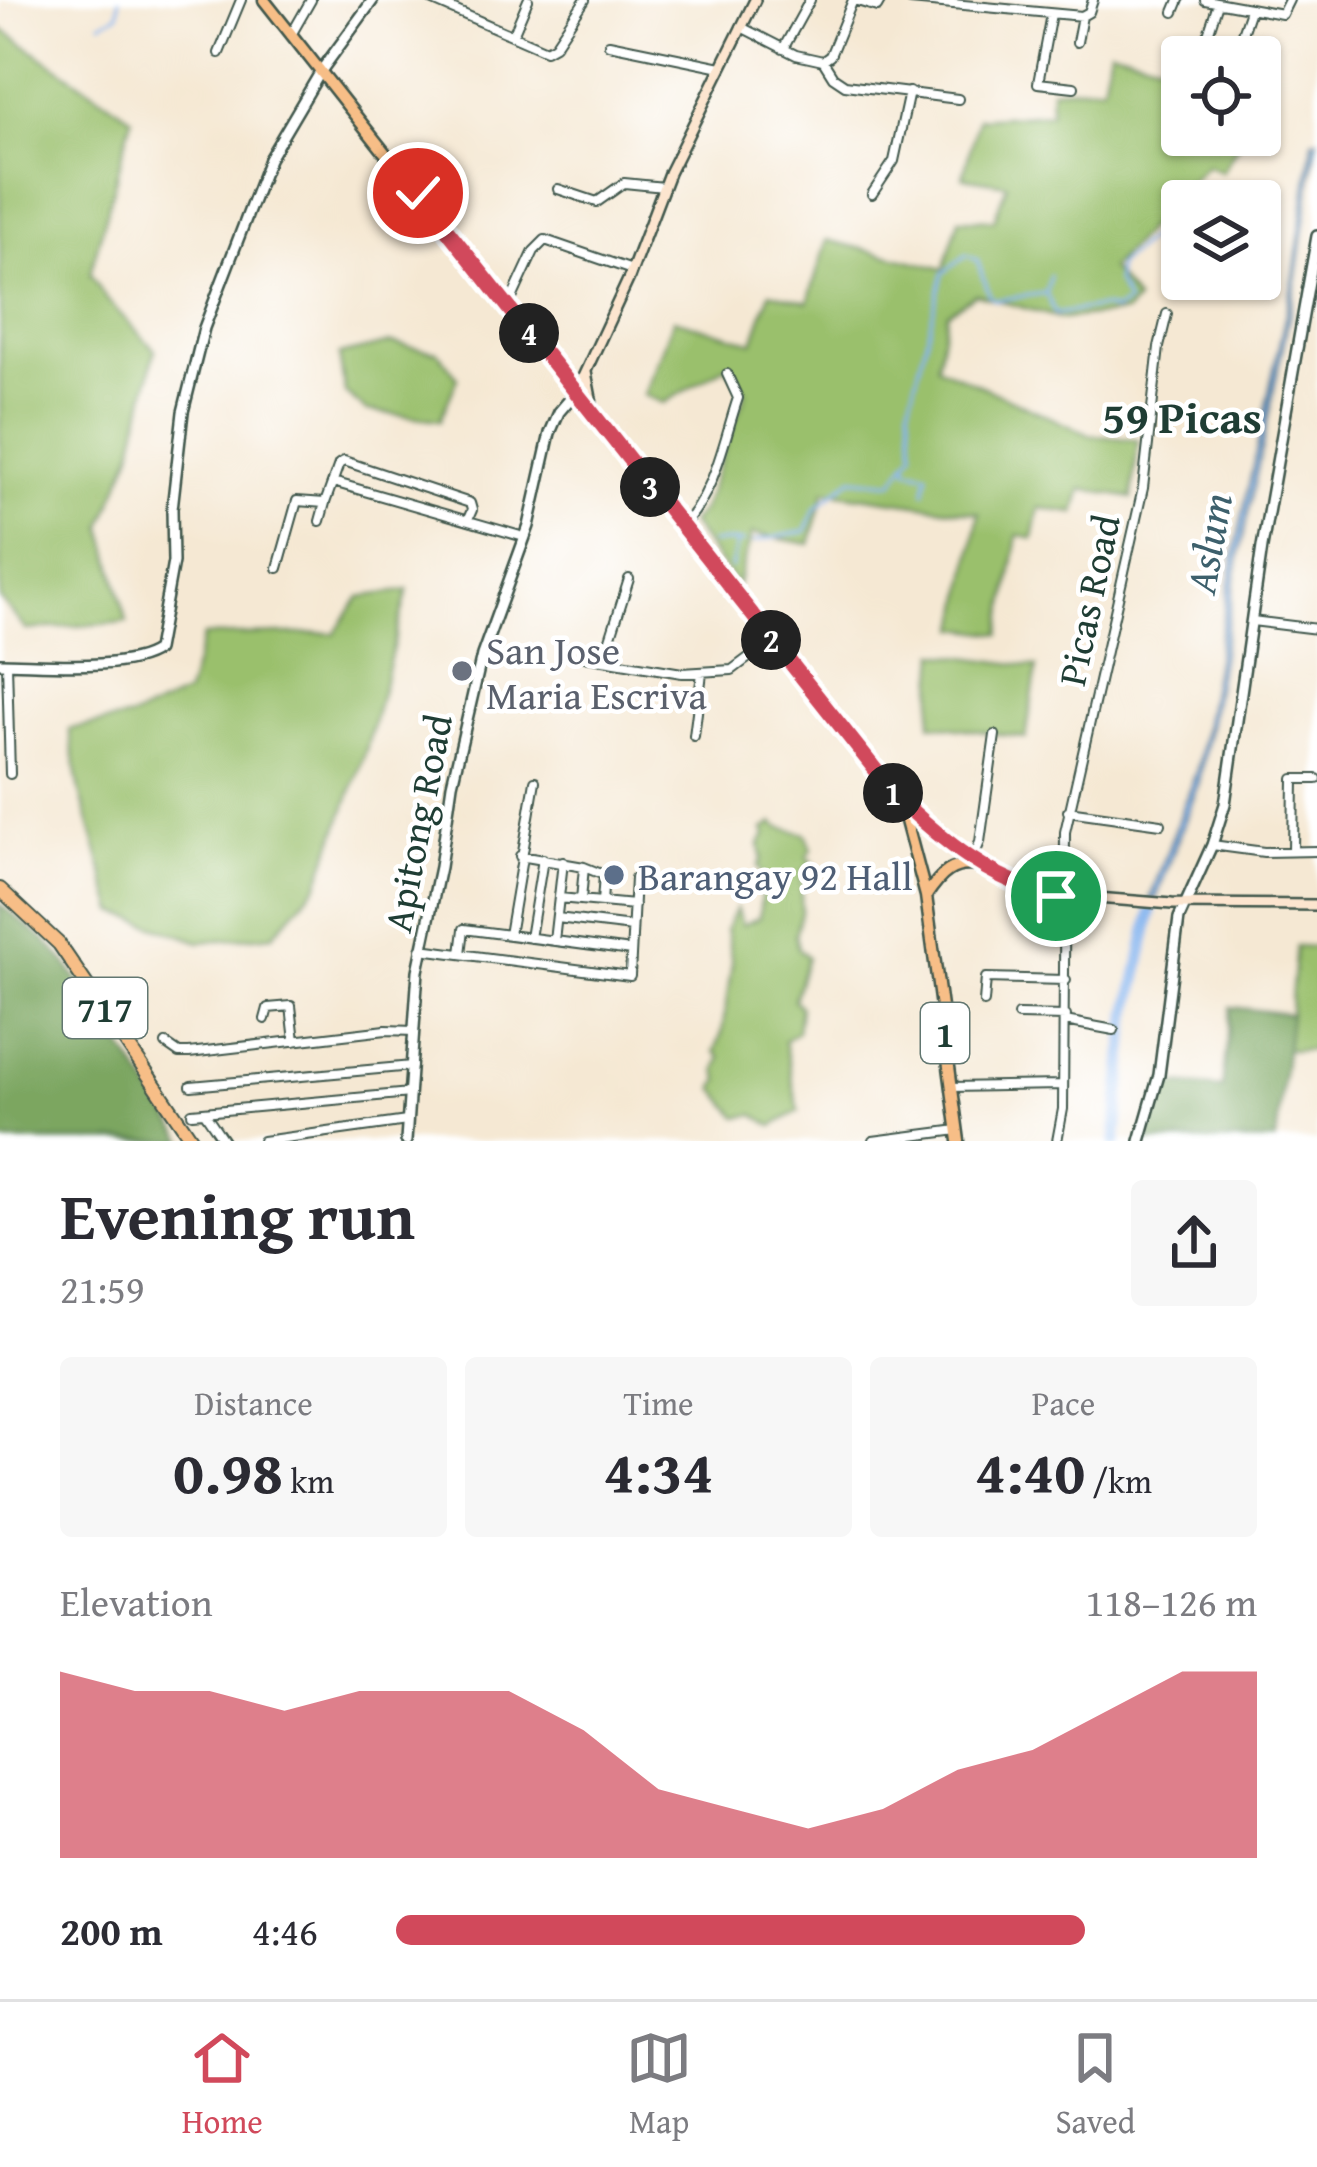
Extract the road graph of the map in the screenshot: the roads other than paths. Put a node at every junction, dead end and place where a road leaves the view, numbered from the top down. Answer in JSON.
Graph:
{"nodes":[{"id":1,"x":241,"y":0,"type":"edge"},
{"id":2,"x":264,"y":0,"type":"edge"},
{"id":3,"x":311,"y":0,"type":"edge"},
{"id":4,"x":373,"y":0,"type":"edge"},
{"id":5,"x":431,"y":0,"type":"edge"},
{"id":6,"x":464,"y":0,"type":"edge"},
{"id":7,"x":528,"y":0,"type":"edge"},
{"id":8,"x":585,"y":0,"type":"edge"},
{"id":9,"x":755,"y":0,"type":"edge"},
{"id":10,"x":809,"y":0,"type":"edge"},
{"id":11,"x":854,"y":0,"type":"edge"},
{"id":12,"x":881,"y":0,"type":"edge"},
{"id":13,"x":910,"y":0,"type":"edge"},
{"id":14,"x":1093,"y":0,"type":"edge"},
{"id":15,"x":1179,"y":0,"type":"edge"},
{"id":16,"x":1205,"y":0,"type":"edge"},
{"id":17,"x":1289,"y":0,"type":"edge"},
{"id":18,"x":1219,"y":3,"type":"junction"},
{"id":19,"x":1018,"y":5,"type":"edge"},
{"id":20,"x":1250,"y":10,"type":"junction"},
{"id":21,"x":459,"y":12,"type":"junction"},
{"id":22,"x":1174,"y":12,"type":"dead end"},
{"id":23,"x":1052,"y":14,"type":"junction"},
{"id":24,"x":1082,"y":16,"type":"junction"},
{"id":25,"x":741,"y":27,"type":"junction"},
{"id":26,"x":512,"y":35,"type":"junction"},
{"id":27,"x":291,"y":36,"type":"junction"},
{"id":28,"x":1208,"y":36,"type":"edge"},
{"id":29,"x":1241,"y":36,"type":"edge"},
{"id":30,"x":1077,"y":41,"type":"dead end"},
{"id":31,"x":609,"y":44,"type":"dead end"},
{"id":32,"x":783,"y":49,"type":"junction"},
{"id":33,"x":219,"y":53,"type":"dead end"},
{"id":34,"x":823,"y":62,"type":"junction"},
{"id":35,"x":721,"y":67,"type":"junction"},
{"id":36,"x":321,"y":71,"type":"junction"},
{"id":37,"x":1074,"y":87,"type":"dead end"},
{"id":38,"x":909,"y":92,"type":"junction"},
{"id":39,"x":958,"y":99,"type":"dead end"},
{"id":40,"x":664,"y":187,"type":"junction"},
{"id":41,"x":557,"y":189,"type":"dead end"},
{"id":42,"x":872,"y":194,"type":"dead end"},
{"id":43,"x":1317,"y":236,"type":"edge"},
{"id":44,"x":632,"y":270,"type":"junction"},
{"id":45,"x":1311,"y":302,"type":"edge"},
{"id":46,"x":508,"y":307,"type":"junction"},
{"id":47,"x":1167,"y":314,"type":"dead end"},
{"id":48,"x":586,"y":367,"type":"junction"},
{"id":49,"x":727,"y":374,"type":"dead end"},
{"id":50,"x":576,"y":392,"type":"junction"},
{"id":51,"x":593,"y":414,"type":"junction"},
{"id":52,"x":333,"y":482,"type":"junction"},
{"id":53,"x":326,"y":503,"type":"junction"},
{"id":54,"x":468,"y":519,"type":"junction"},
{"id":55,"x":320,"y":521,"type":"dead end"},
{"id":56,"x":681,"y":527,"type":"junction"},
{"id":57,"x":524,"y":537,"type":"junction"},
{"id":58,"x":278,"y":568,"type":"dead end"},
{"id":59,"x":628,"y":579,"type":"dead end"},
{"id":60,"x":1252,"y":621,"type":"junction"},
{"id":61,"x":1317,"y":629,"type":"edge"},
{"id":62,"x":772,"y":640,"type":"junction"},
{"id":63,"x":585,"y":657,"type":"dead end"},
{"id":64,"x":604,"y":658,"type":"junction"},
{"id":65,"x":4,"y":663,"type":"edge"},
{"id":66,"x":703,"y":673,"type":"junction"},
{"id":67,"x":995,"y":735,"type":"dead end"},
{"id":68,"x":694,"y":736,"type":"dead end"},
{"id":69,"x":10,"y":774,"type":"dead end"},
{"id":70,"x":1317,"y":779,"type":"edge"},
{"id":71,"x":536,"y":781,"type":"dead end"},
{"id":72,"x":897,"y":797,"type":"junction"},
{"id":73,"x":1068,"y":812,"type":"junction"},
{"id":74,"x":1161,"y":824,"type":"dead end"},
{"id":75,"x":1212,"y":845,"type":"junction"},
{"id":76,"x":1293,"y":850,"type":"junction"},
{"id":77,"x":1317,"y":851,"type":"edge"},
{"id":78,"x":520,"y":856,"type":"junction"},
{"id":79,"x":543,"y":859,"type":"junction"},
{"id":80,"x":563,"y":862,"type":"junction"},
{"id":81,"x":976,"y":864,"type":"junction"},
{"id":82,"x":584,"y":867,"type":"junction"},
{"id":83,"x":635,"y":878,"type":"dead end"},
{"id":84,"x":0,"y":889,"type":"edge"},
{"id":85,"x":926,"y":896,"type":"junction"},
{"id":86,"x":559,"y":898,"type":"junction"},
{"id":87,"x":1064,"y":898,"type":"junction"},
{"id":88,"x":581,"y":900,"type":"junction"},
{"id":89,"x":602,"y":902,"type":"junction"},
{"id":90,"x":1186,"y":904,"type":"junction"},
{"id":91,"x":634,"y":905,"type":"junction"},
{"id":92,"x":1317,"y":905,"type":"edge"},
{"id":93,"x":556,"y":918,"type":"junction"},
{"id":94,"x":632,"y":927,"type":"junction"},
{"id":95,"x":509,"y":935,"type":"junction"},
{"id":96,"x":530,"y":938,"type":"junction"},
{"id":97,"x":554,"y":941,"type":"junction"},
{"id":98,"x":422,"y":949,"type":"junction"},
{"id":99,"x":631,"y":951,"type":"junction"},
{"id":100,"x":461,"y":954,"type":"junction"},
{"id":101,"x":1066,"y":980,"type":"junction"},
{"id":102,"x":984,"y":1002,"type":"dead end"},
{"id":103,"x":1018,"y":1015,"type":"dead end"},
{"id":104,"x":265,"y":1019,"type":"dead end"},
{"id":105,"x":1065,"y":1019,"type":"junction"},
{"id":106,"x":1114,"y":1030,"type":"dead end"},
{"id":107,"x":416,"y":1031,"type":"junction"},
{"id":108,"x":295,"y":1041,"type":"junction"},
{"id":109,"x":166,"y":1043,"type":"dead end"},
{"id":110,"x":412,"y":1066,"type":"junction"},
{"id":111,"x":1061,"y":1084,"type":"junction"},
{"id":112,"x":191,"y":1086,"type":"dead end"},
{"id":113,"x":952,"y":1087,"type":"junction"},
{"id":114,"x":410,"y":1094,"type":"junction"},
{"id":115,"x":204,"y":1112,"type":"junction"},
{"id":116,"x":192,"y":1113,"type":"dead end"},
{"id":117,"x":407,"y":1121,"type":"junction"},
{"id":118,"x":959,"y":1135,"type":"edge"},
{"id":119,"x":193,"y":1141,"type":"edge"},
{"id":120,"x":224,"y":1141,"type":"edge"},
{"id":121,"x":263,"y":1141,"type":"edge"},
{"id":122,"x":406,"y":1141,"type":"edge"},
{"id":123,"x":873,"y":1141,"type":"edge"},
{"id":124,"x":1057,"y":1141,"type":"edge"},
{"id":125,"x":1140,"y":1141,"type":"edge"}],
"edges":[{"from":1,"to":33,"type":"street"},
{"from":2,"to":27,"type":"main road","number":"1"},
{"from":3,"to":27,"type":"street"},
{"from":4,"to":36,"type":"street"},
{"from":5,"to":21,"type":"street"},
{"from":6,"to":21,"type":"street"},
{"from":7,"to":26,"type":"street"},
{"from":8,"to":26,"type":"street"},
{"from":9,"to":25,"type":"main road"},
{"from":10,"to":32,"type":"street"},
{"from":11,"to":12,"type":"street"},
{"from":11,"to":34,"type":"street"},
{"from":13,"to":19,"type":"street"},
{"from":14,"to":24,"type":"street"},
{"from":15,"to":22,"type":"street"},
{"from":16,"to":18,"type":"street"},
{"from":17,"to":20,"type":"street"},
{"from":18,"to":20,"type":"street"},
{"from":18,"to":28,"type":"street"},
{"from":19,"to":23,"type":"street"},
{"from":20,"to":29,"type":"street"},
{"from":21,"to":26,"type":"street"},
{"from":23,"to":24,"type":"street"},
{"from":23,"to":37,"type":"street"},
{"from":24,"to":30,"type":"street"},
{"from":25,"to":32,"type":"street"},
{"from":25,"to":35,"type":"main road"},
{"from":27,"to":36,"type":"main road","number":"1"},
{"from":31,"to":35,"type":"street"},
{"from":32,"to":34,"type":"street"},
{"from":34,"to":38,"type":"street"},
{"from":35,"to":40,"type":"main road"},
{"from":36,"to":46,"type":"main road","number":"1"},
{"from":36,"to":65,"type":"street"},
{"from":38,"to":39,"type":"street"},
{"from":38,"to":42,"type":"street"},
{"from":40,"to":41,"type":"street"},
{"from":40,"to":44,"type":"main road"},
{"from":43,"to":45,"type":"street"},
{"from":44,"to":46,"type":"street"},
{"from":44,"to":48,"type":"main road"},
{"from":45,"to":60,"type":"street"},
{"from":46,"to":50,"type":"main road","number":"1"},
{"from":47,"to":73,"type":"street","name":"Picas Road"},
{"from":48,"to":50,"type":"main road"},
{"from":48,"to":51,"type":"main road"},
{"from":49,"to":56,"type":"street"},
{"from":50,"to":51,"type":"main road","number":"1"},
{"from":50,"to":57,"type":"street","name":"Apitong Road"},
{"from":51,"to":56,"type":"main road","number":"1"},
{"from":52,"to":53,"type":"street"},
{"from":52,"to":54,"type":"street"},
{"from":52,"to":54,"type":"street"},
{"from":53,"to":55,"type":"street"},
{"from":53,"to":58,"type":"street"},
{"from":54,"to":57,"type":"street"},
{"from":56,"to":62,"type":"main road","number":"1"},
{"from":57,"to":98,"type":"street","name":"Apitong Road"},
{"from":59,"to":64,"type":"street"},
{"from":60,"to":61,"type":"street"},
{"from":60,"to":75,"type":"street"},
{"from":62,"to":66,"type":"street"},
{"from":62,"to":72,"type":"main road","number":"1"},
{"from":63,"to":64,"type":"street"},
{"from":64,"to":66,"type":"street"},
{"from":65,"to":69,"type":"street"},
{"from":66,"to":68,"type":"street"},
{"from":67,"to":81,"type":"street"},
{"from":70,"to":76,"type":"street"},
{"from":71,"to":78,"type":"street"},
{"from":72,"to":81,"type":"main road"},
{"from":72,"to":85,"type":"main road","number":"1"},
{"from":73,"to":74,"type":"street"},
{"from":73,"to":87,"type":"street","name":"Picas Road"},
{"from":75,"to":76,"type":"street"},
{"from":75,"to":90,"type":"street"},
{"from":76,"to":77,"type":"street"},
{"from":78,"to":79,"type":"street"},
{"from":78,"to":95,"type":"street"},
{"from":79,"to":80,"type":"street"},
{"from":79,"to":96,"type":"street"},
{"from":80,"to":82,"type":"street"},
{"from":80,"to":86,"type":"street"},
{"from":81,"to":85,"type":"main road"},
{"from":81,"to":87,"type":"main road"},
{"from":82,"to":88,"type":"street"},
{"from":82,"to":89,"type":"street"},
{"from":83,"to":91,"type":"street"},
{"from":84,"to":119,"type":"highway","number":"717"},
{"from":85,"to":113,"type":"main road","number":"1"},
{"from":86,"to":88,"type":"street"},
{"from":86,"to":93,"type":"street"},
{"from":87,"to":90,"type":"main road"},
{"from":87,"to":101,"type":"street","name":"Picas Road"},
{"from":88,"to":89,"type":"street"},
{"from":89,"to":91,"type":"street"},
{"from":90,"to":92,"type":"main road"},
{"from":90,"to":125,"type":"street"},
{"from":91,"to":94,"type":"street"},
{"from":93,"to":94,"type":"street"},
{"from":93,"to":97,"type":"street"},
{"from":94,"to":99,"type":"street"},
{"from":95,"to":96,"type":"street"},
{"from":95,"to":100,"type":"street"},
{"from":96,"to":97,"type":"street"},
{"from":97,"to":99,"type":"street"},
{"from":98,"to":100,"type":"street"},
{"from":98,"to":107,"type":"street","name":"Apitong Road"},
{"from":99,"to":100,"type":"street"},
{"from":101,"to":102,"type":"street"},
{"from":101,"to":105,"type":"street","name":"Picas Road"},
{"from":103,"to":105,"type":"street"},
{"from":104,"to":108,"type":"street"},
{"from":105,"to":106,"type":"street"},
{"from":105,"to":111,"type":"street","name":"Picas Road"},
{"from":107,"to":108,"type":"street"},
{"from":107,"to":110,"type":"street","name":"Apitong Road"},
{"from":108,"to":109,"type":"street"},
{"from":110,"to":112,"type":"street"},
{"from":110,"to":114,"type":"street","name":"Apitong Road"},
{"from":111,"to":113,"type":"street"},
{"from":111,"to":124,"type":"street","name":"Picas Road"},
{"from":113,"to":118,"type":"main road","number":"1"},
{"from":114,"to":115,"type":"street"},
{"from":114,"to":117,"type":"street","name":"Apitong Road"},
{"from":115,"to":116,"type":"street"},
{"from":115,"to":120,"type":"street"},
{"from":117,"to":121,"type":"street"},
{"from":117,"to":122,"type":"street","name":"Apitong Road"},
{"from":118,"to":123,"type":"street"}]}
